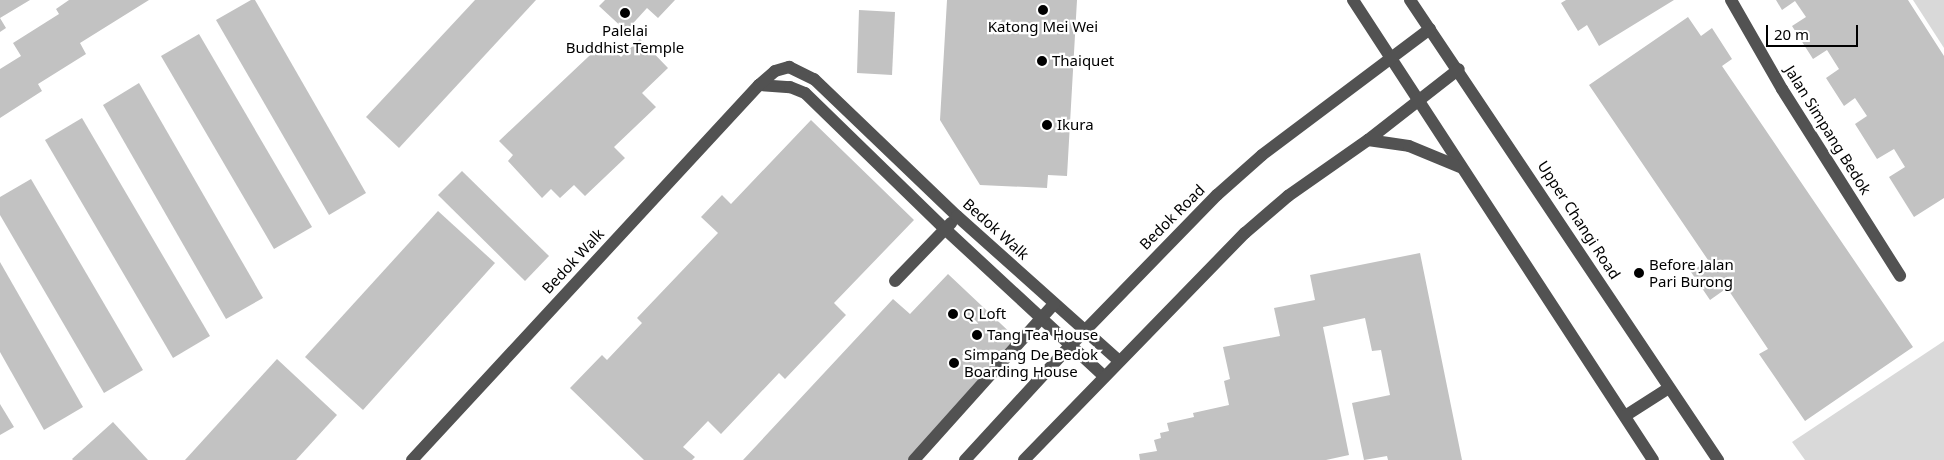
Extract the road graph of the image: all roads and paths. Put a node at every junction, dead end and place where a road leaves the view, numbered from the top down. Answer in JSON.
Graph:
{"nodes":[{"id":1,"x":1353,"y":0,"type":"edge"},
{"id":2,"x":1410,"y":0,"type":"edge"},
{"id":3,"x":1731,"y":0,"type":"edge"},
{"id":4,"x":1430,"y":29,"type":"junction"},
{"id":5,"x":1390,"y":57,"type":"junction"},
{"id":6,"x":1459,"y":69,"type":"junction"},
{"id":7,"x":759,"y":85,"type":"junction"},
{"id":8,"x":1417,"y":99,"type":"junction"},
{"id":9,"x":1368,"y":140,"type":"junction"},
{"id":10,"x":1460,"y":167,"type":"junction"},
{"id":11,"x":957,"y":216,"type":"junction"},
{"id":12,"x":946,"y":229,"type":"junction"},
{"id":13,"x":1900,"y":276,"type":"dead end"},
{"id":14,"x":895,"y":281,"type":"dead end"},
{"id":15,"x":1054,"y":304,"type":"junction"},
{"id":16,"x":1040,"y":319,"type":"junction"},
{"id":17,"x":1084,"y":331,"type":"junction"},
{"id":18,"x":1070,"y":346,"type":"junction"},
{"id":19,"x":1118,"y":360,"type":"junction"},
{"id":20,"x":1104,"y":376,"type":"junction"},
{"id":21,"x":1670,"y":388,"type":"junction"},
{"id":22,"x":1626,"y":416,"type":"junction"},
{"id":23,"x":412,"y":460,"type":"edge"},
{"id":24,"x":914,"y":460,"type":"edge"},
{"id":25,"x":965,"y":460,"type":"edge"},
{"id":26,"x":1024,"y":460,"type":"edge"},
{"id":27,"x":1653,"y":460,"type":"edge"},
{"id":28,"x":1718,"y":460,"type":"edge"}],
"edges":[{"from":1,"to":5,"type":"street"},
{"from":2,"to":4,"type":"street","name":"Upper Changi Road"},
{"from":3,"to":13,"type":"street","name":"Jalan Simpang Bedok"},
{"from":4,"to":5,"type":"street","name":"Bedok Road"},
{"from":4,"to":6,"type":"street","name":"Upper Changi Road"},
{"from":5,"to":8,"type":"street"},
{"from":5,"to":17,"type":"street","name":"Bedok Road"},
{"from":6,"to":8,"type":"street"},
{"from":6,"to":21,"type":"street","name":"Upper Changi Road"},
{"from":7,"to":11,"type":"street","name":"Bedok Walk"},
{"from":7,"to":12,"type":"street"},
{"from":7,"to":23,"type":"street","name":"Bedok Walk"},
{"from":8,"to":9,"type":"street"},
{"from":8,"to":10,"type":"street"},
{"from":9,"to":10,"type":"street"},
{"from":9,"to":19,"type":"street"},
{"from":10,"to":22,"type":"street"},
{"from":11,"to":12,"type":"street"},
{"from":11,"to":15,"type":"street","name":"Bedok Walk"},
{"from":12,"to":14,"type":"street"},
{"from":12,"to":16,"type":"street"},
{"from":15,"to":16,"type":"street"},
{"from":15,"to":17,"type":"street","name":"Bedok Walk"},
{"from":16,"to":18,"type":"street"},
{"from":16,"to":24,"type":"street"},
{"from":17,"to":18,"type":"street","name":"Bedok Road"},
{"from":17,"to":19,"type":"street","name":"Bedok Walk"},
{"from":18,"to":20,"type":"street"},
{"from":18,"to":25,"type":"street","name":"Bedok Road"},
{"from":19,"to":20,"type":"street"},
{"from":20,"to":26,"type":"street"},
{"from":21,"to":22,"type":"street"},
{"from":21,"to":28,"type":"street","name":"Upper Changi Road"},
{"from":22,"to":27,"type":"street"}]}
